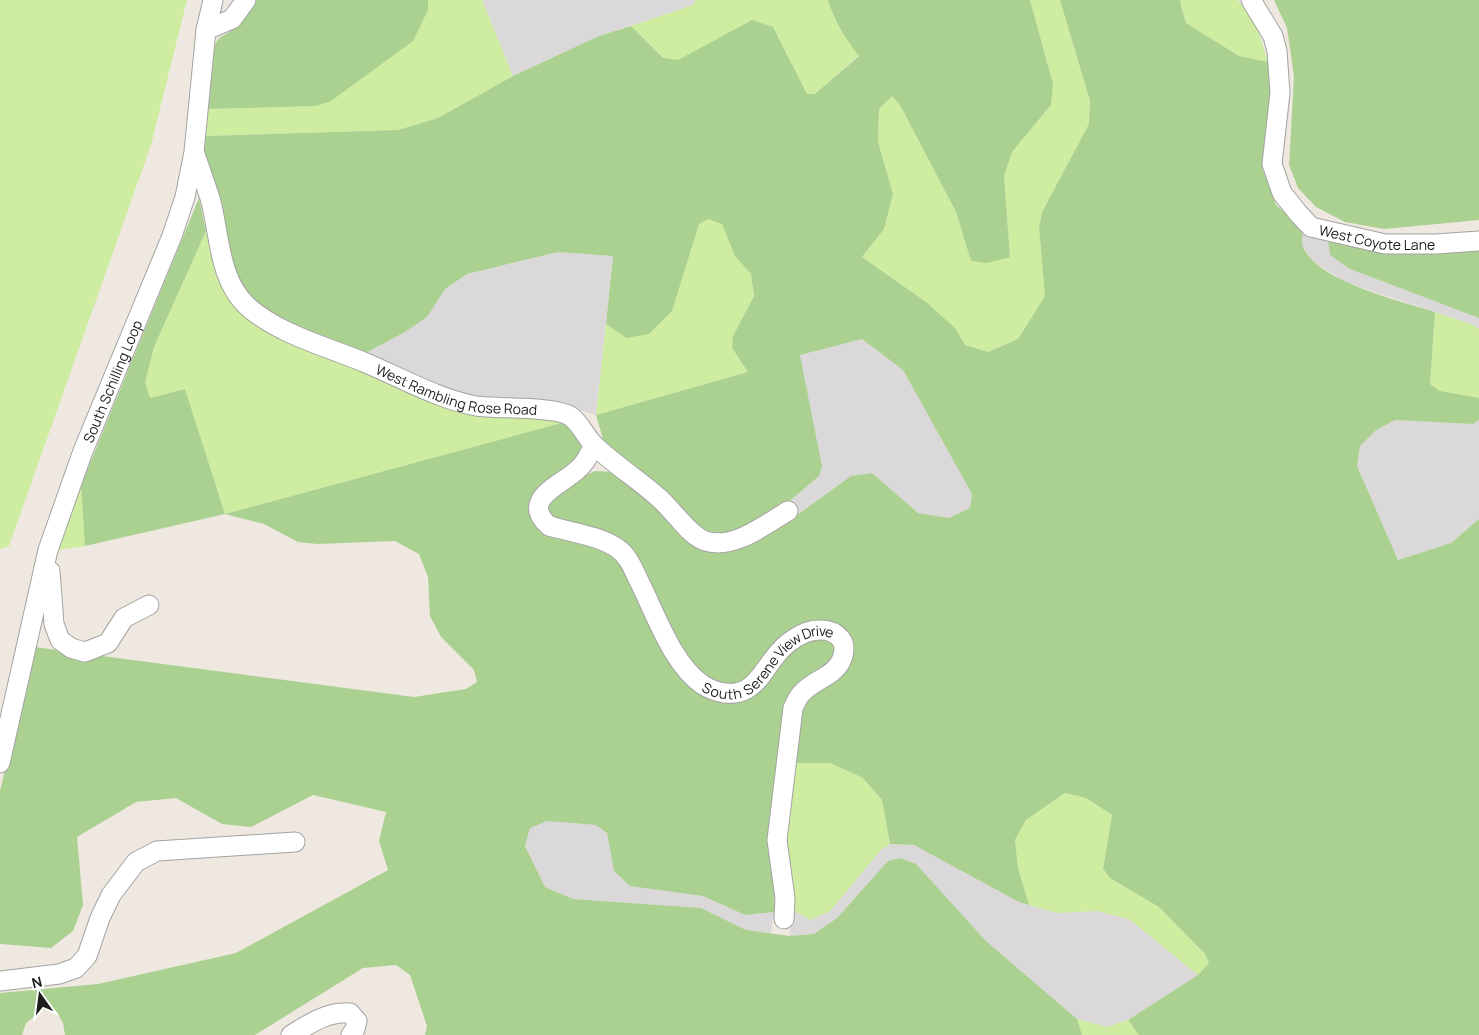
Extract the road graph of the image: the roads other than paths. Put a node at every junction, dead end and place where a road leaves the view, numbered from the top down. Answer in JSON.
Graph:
{"nodes":[{"id":1,"x":213,"y":0,"type":"edge"},
{"id":2,"x":246,"y":0,"type":"edge"},
{"id":3,"x":1252,"y":0,"type":"edge"},
{"id":4,"x":206,"y":30,"type":"junction"},
{"id":5,"x":194,"y":152,"type":"junction"},
{"id":6,"x":1479,"y":241,"type":"edge"},
{"id":7,"x":594,"y":445,"type":"junction"},
{"id":8,"x":788,"y":511,"type":"dead end"},
{"id":9,"x":48,"y":550,"type":"junction"},
{"id":10,"x":149,"y":605,"type":"dead end"},
{"id":11,"x":0,"y":763,"type":"edge"},
{"id":12,"x":295,"y":842,"type":"dead end"},
{"id":13,"x":784,"y":919,"type":"dead end"},
{"id":14,"x":0,"y":981,"type":"edge"},
{"id":15,"x":291,"y":1035,"type":"edge"},
{"id":16,"x":351,"y":1035,"type":"edge"}],
"edges":[{"from":1,"to":4,"type":"street","name":"South Schilling Loop"},
{"from":2,"to":4,"type":"street"},
{"from":3,"to":6,"type":"street","name":"West Coyote Lane"},
{"from":4,"to":5,"type":"street","name":"South Schilling Loop"},
{"from":5,"to":7,"type":"street","name":"West Rambling Rose Road"},
{"from":5,"to":9,"type":"street","name":"South Schilling Loop"},
{"from":7,"to":8,"type":"street","name":"West Rambling Rose Road"},
{"from":7,"to":13,"type":"street","name":"South Serene View Drive"},
{"from":9,"to":10,"type":"street"},
{"from":9,"to":11,"type":"street","name":"South Schilling Loop"},
{"from":12,"to":14,"type":"street"},
{"from":15,"to":16,"type":"street"}]}
